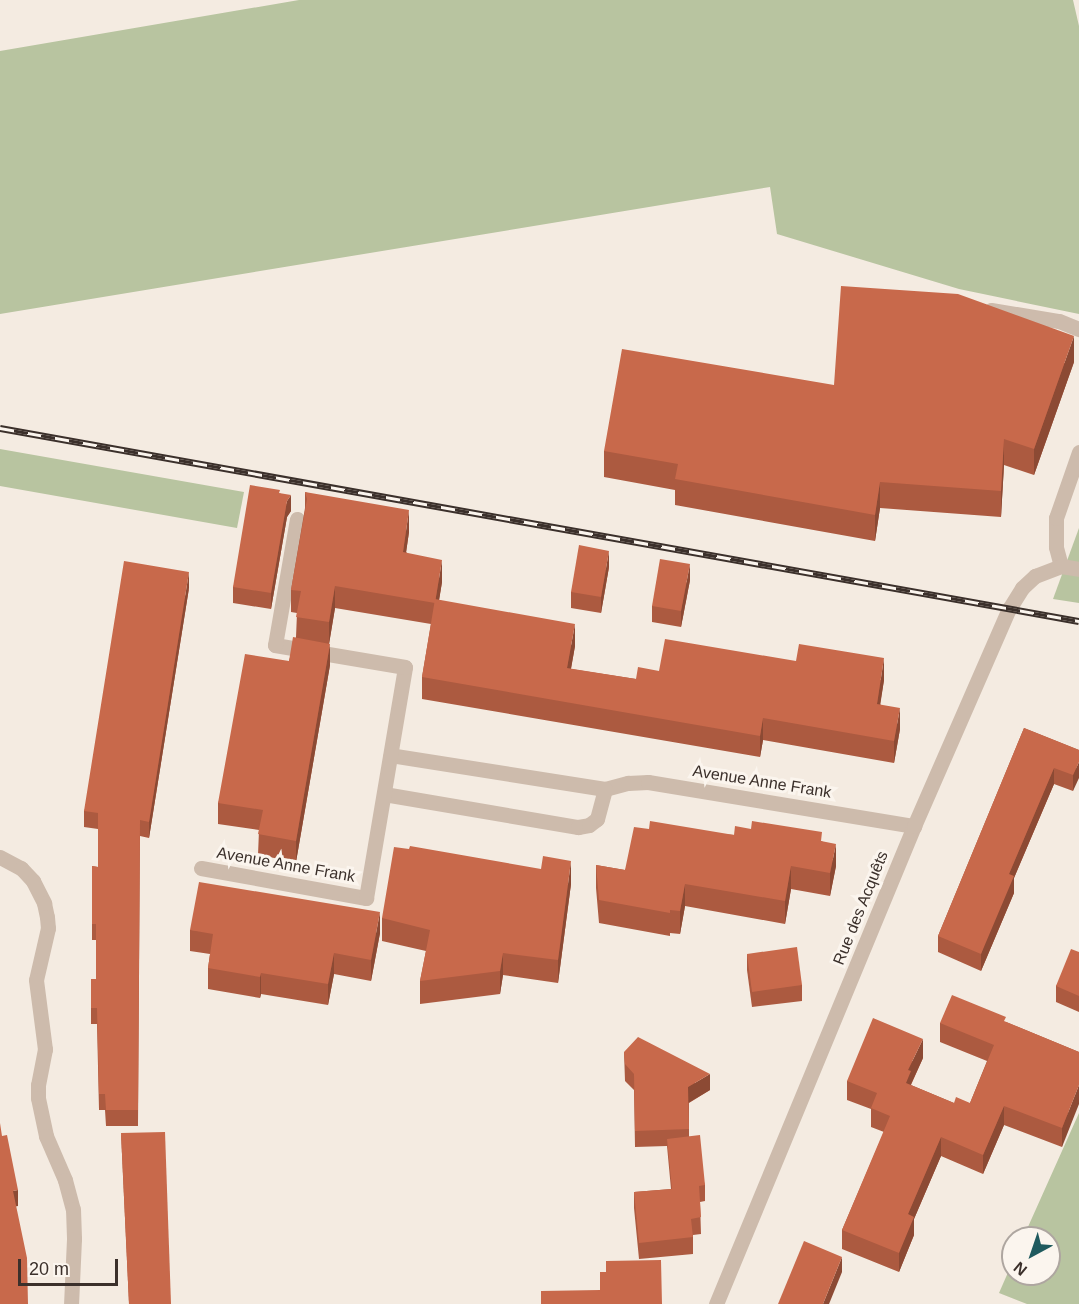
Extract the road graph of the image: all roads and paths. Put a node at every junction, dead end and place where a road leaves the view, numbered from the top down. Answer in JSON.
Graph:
{"nodes":[{"id":1,"x":975,"y":307,"type":"edge"},
{"id":2,"x":1079,"y":329,"type":"edge"},
{"id":3,"x":1079,"y":452,"type":"edge"},
{"id":4,"x":297,"y":519,"type":"dead end"},
{"id":5,"x":1061,"y":566,"type":"junction"},
{"id":6,"x":1079,"y":569,"type":"edge"},
{"id":7,"x":391,"y":755,"type":"junction"},
{"id":8,"x":605,"y":789,"type":"junction"},
{"id":9,"x":384,"y":794,"type":"junction"},
{"id":10,"x":914,"y":826,"type":"junction"},
{"id":11,"x":0,"y":856,"type":"edge"},
{"id":12,"x":201,"y":868,"type":"dead end"},
{"id":13,"x":71,"y":1304,"type":"edge"},
{"id":14,"x":716,"y":1304,"type":"edge"}],
"edges":[{"from":1,"to":2,"type":"street"},
{"from":3,"to":5,"type":"street"},
{"from":4,"to":7,"type":"street","name":"Avenue Anne Frank"},
{"from":5,"to":6,"type":"street"},
{"from":5,"to":10,"type":"street","name":"Rue des Acquêts"},
{"from":7,"to":8,"type":"street","name":"Avenue Anne Frank"},
{"from":7,"to":9,"type":"street","name":"Avenue Anne Frank"},
{"from":8,"to":9,"type":"street"},
{"from":8,"to":10,"type":"street","name":"Avenue Anne Frank"},
{"from":9,"to":12,"type":"street","name":"Avenue Anne Frank"},
{"from":10,"to":14,"type":"street","name":"Rue des Acquêts"},
{"from":11,"to":13,"type":"street"}]}
